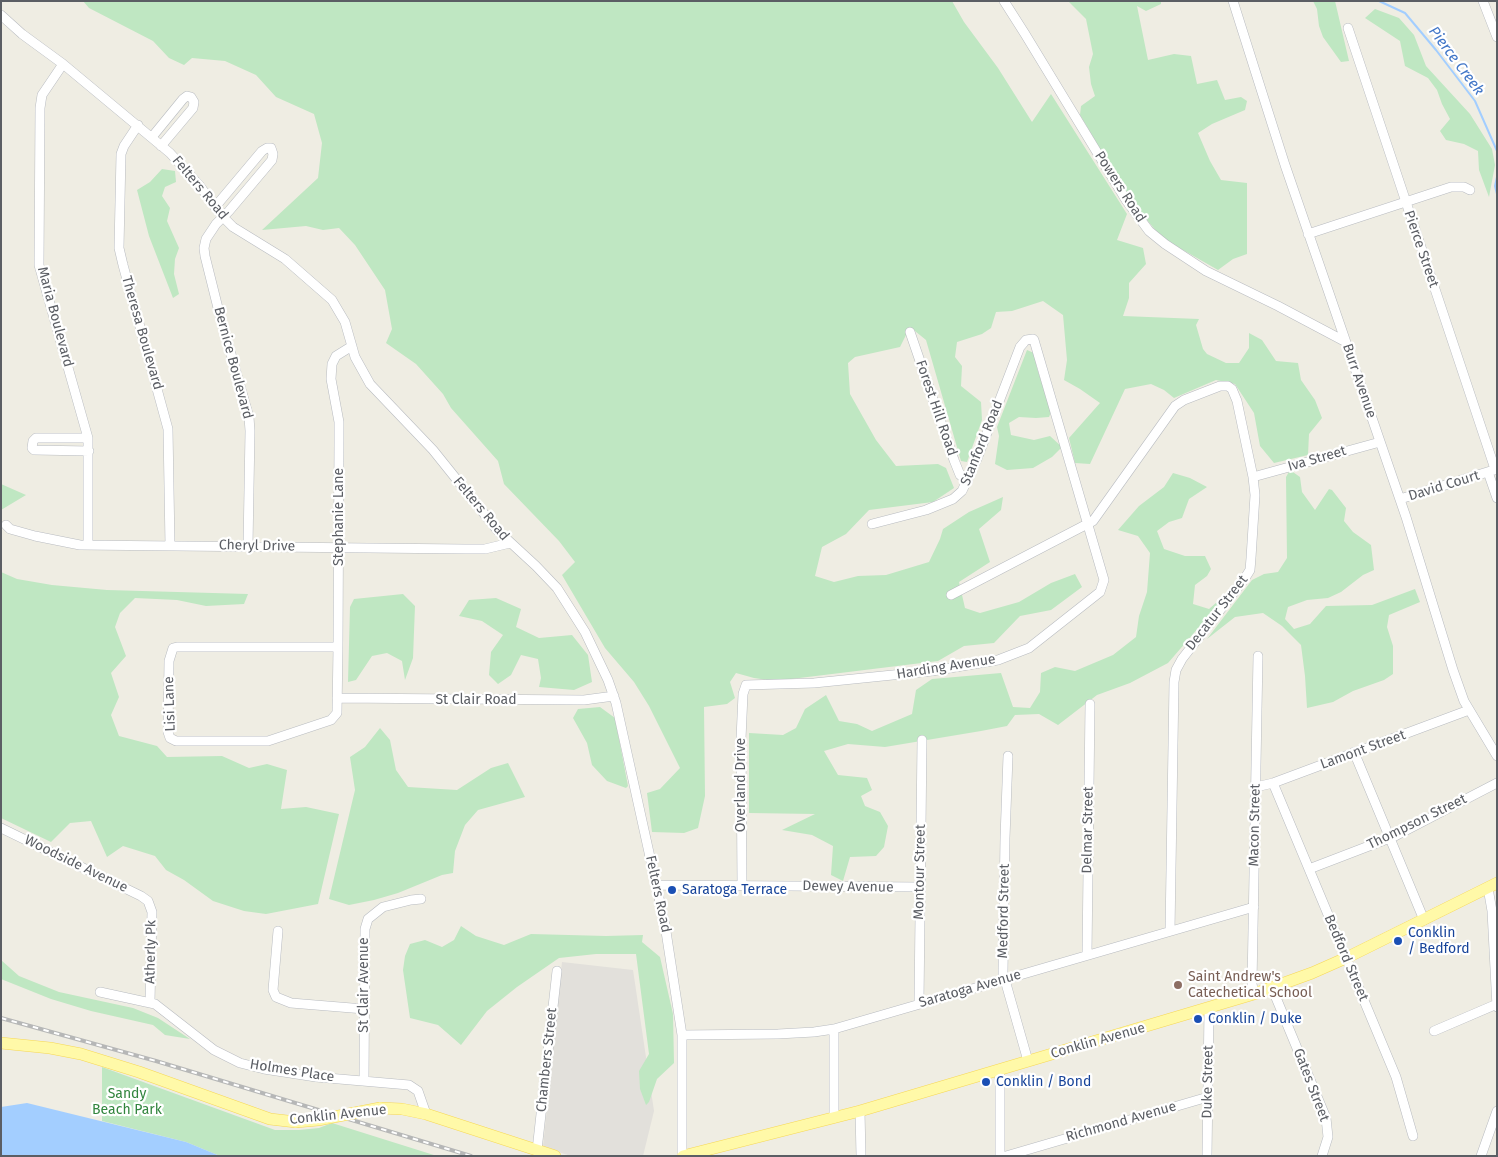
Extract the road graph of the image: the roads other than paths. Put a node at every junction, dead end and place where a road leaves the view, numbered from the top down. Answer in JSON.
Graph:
{"nodes":[{"id":1,"x":1004,"y":1,"type":"edge"},
{"id":2,"x":1233,"y":1,"type":"edge"},
{"id":3,"x":1483,"y":2,"type":"edge"},
{"id":4,"x":1,"y":15,"type":"edge"},
{"id":5,"x":1348,"y":28,"type":"dead end"},
{"id":6,"x":1497,"y":37,"type":"edge"},
{"id":7,"x":63,"y":64,"type":"junction"},
{"id":8,"x":138,"y":125,"type":"junction"},
{"id":9,"x":152,"y":137,"type":"junction"},
{"id":10,"x":161,"y":146,"type":"junction"},
{"id":11,"x":1470,"y":190,"type":"dead end"},
{"id":12,"x":1405,"y":203,"type":"junction"},
{"id":13,"x":215,"y":207,"type":"junction"},
{"id":14,"x":222,"y":217,"type":"junction"},
{"id":15,"x":1308,"y":234,"type":"junction"},
{"id":16,"x":910,"y":332,"type":"dead end"},
{"id":17,"x":1032,"y":339,"type":"joint"},
{"id":18,"x":1346,"y":342,"type":"junction"},
{"id":19,"x":352,"y":346,"type":"junction"},
{"id":20,"x":88,"y":438,"type":"junction"},
{"id":21,"x":1380,"y":442,"type":"junction"},
{"id":22,"x":89,"y":451,"type":"junction"},
{"id":23,"x":1493,"y":470,"type":"edge"},
{"id":24,"x":1254,"y":477,"type":"junction"},
{"id":25,"x":968,"y":481,"type":"junction"},
{"id":26,"x":1497,"y":498,"type":"edge"},
{"id":27,"x":1400,"y":499,"type":"junction"},
{"id":28,"x":872,"y":524,"type":"dead end"},
{"id":29,"x":6,"y":525,"type":"dead end"},
{"id":30,"x":1086,"y":525,"type":"junction"},
{"id":31,"x":510,"y":543,"type":"junction"},
{"id":32,"x":88,"y":545,"type":"junction"},
{"id":33,"x":170,"y":546,"type":"junction"},
{"id":34,"x":248,"y":546,"type":"junction"},
{"id":35,"x":338,"y":548,"type":"junction"},
{"id":36,"x":952,"y":595,"type":"dead end"},
{"id":37,"x":338,"y":648,"type":"junction"},
{"id":38,"x":1258,"y":656,"type":"dead end"},
{"id":39,"x":746,"y":686,"type":"joint"},
{"id":40,"x":614,"y":696,"type":"junction"},
{"id":41,"x":337,"y":698,"type":"junction"},
{"id":42,"x":1090,"y":704,"type":"dead end"},
{"id":43,"x":1469,"y":710,"type":"junction"},
{"id":44,"x":922,"y":740,"type":"dead end"},
{"id":45,"x":1354,"y":752,"type":"junction"},
{"id":46,"x":1008,"y":756,"type":"dead end"},
{"id":47,"x":1497,"y":756,"type":"edge"},
{"id":48,"x":1273,"y":783,"type":"junction"},
{"id":49,"x":1497,"y":783,"type":"edge"},
{"id":50,"x":1256,"y":787,"type":"junction"},
{"id":51,"x":1,"y":828,"type":"edge"},
{"id":52,"x":1390,"y":838,"type":"junction"},
{"id":53,"x":1308,"y":869,"type":"junction"},
{"id":54,"x":656,"y":885,"type":"junction"},
{"id":55,"x":1492,"y":885,"type":"edge"},
{"id":56,"x":742,"y":886,"type":"junction"},
{"id":57,"x":920,"y":887,"type":"junction"},
{"id":58,"x":421,"y":899,"type":"dead end"},
{"id":59,"x":149,"y":903,"type":"joint"},
{"id":60,"x":1254,"y":907,"type":"junction"},
{"id":61,"x":1424,"y":920,"type":"junction"},
{"id":62,"x":278,"y":931,"type":"dead end"},
{"id":63,"x":1170,"y":931,"type":"junction"},
{"id":64,"x":1495,"y":939,"type":"edge"},
{"id":65,"x":1086,"y":955,"type":"junction"},
{"id":66,"x":1346,"y":958,"type":"junction"},
{"id":67,"x":557,"y":971,"type":"dead end"},
{"id":68,"x":1004,"y":979,"type":"junction"},
{"id":69,"x":1272,"y":988,"type":"junction"},
{"id":70,"x":100,"y":992,"type":"dead end"},
{"id":71,"x":1254,"y":994,"type":"junction"},
{"id":72,"x":150,"y":1002,"type":"junction"},
{"id":73,"x":919,"y":1004,"type":"junction"},
{"id":74,"x":1497,"y":1006,"type":"edge"},
{"id":75,"x":364,"y":1009,"type":"junction"},
{"id":76,"x":1209,"y":1009,"type":"junction"},
{"id":77,"x":834,"y":1029,"type":"junction"},
{"id":78,"x":1434,"y":1031,"type":"dead end"},
{"id":79,"x":682,"y":1035,"type":"junction"},
{"id":80,"x":1,"y":1043,"type":"edge"},
{"id":81,"x":1028,"y":1061,"type":"junction"},
{"id":82,"x":998,"y":1070,"type":"junction"},
{"id":83,"x":364,"y":1080,"type":"junction"},
{"id":84,"x":1208,"y":1097,"type":"junction"},
{"id":85,"x":860,"y":1111,"type":"junction"},
{"id":86,"x":1497,"y":1111,"type":"edge"},
{"id":87,"x":426,"y":1114,"type":"junction"},
{"id":88,"x":834,"y":1118,"type":"junction"},
{"id":89,"x":1413,"y":1136,"type":"dead end"},
{"id":90,"x":537,"y":1150,"type":"junction"},
{"id":91,"x":555,"y":1156,"type":"edge"},
{"id":92,"x":682,"y":1156,"type":"edge"},
{"id":93,"x":861,"y":1156,"type":"edge"},
{"id":94,"x":1000,"y":1156,"type":"edge"},
{"id":95,"x":1006,"y":1156,"type":"edge"},
{"id":96,"x":1207,"y":1156,"type":"edge"},
{"id":97,"x":1322,"y":1156,"type":"edge"},
{"id":98,"x":1481,"y":1156,"type":"edge"}],
"edges":[{"from":1,"to":18,"type":"street","name":"Powers Road"},
{"from":2,"to":15,"type":"street","name":"Burr Avenue"},
{"from":3,"to":6,"type":"street"},
{"from":4,"to":7,"type":"street","name":"Felters Road"},
{"from":5,"to":12,"type":"street","name":"Pierce Street"},
{"from":7,"to":8,"type":"street","name":"Felters Road"},
{"from":7,"to":20,"type":"street","name":"Maria Boulevard"},
{"from":8,"to":9,"type":"street","name":"Felters Road"},
{"from":8,"to":33,"type":"street","name":"Theresa Boulevard"},
{"from":9,"to":10,"type":"street","name":"Felters Road"},
{"from":9,"to":10,"type":"street"},
{"from":10,"to":13,"type":"street","name":"Felters Road"},
{"from":11,"to":12,"type":"street"},
{"from":12,"to":15,"type":"street"},
{"from":12,"to":23,"type":"street","name":"Pierce Street"},
{"from":13,"to":14,"type":"street","name":"Felters Road"},
{"from":13,"to":14,"type":"street","name":"Bernice Boulevard"},
{"from":14,"to":19,"type":"street","name":"Felters Road"},
{"from":14,"to":34,"type":"street","name":"Bernice Boulevard"},
{"from":15,"to":18,"type":"street","name":"Burr Avenue"},
{"from":16,"to":25,"type":"street","name":"Forest Hill Road"},
{"from":17,"to":25,"type":"street","name":"Stanford Road"},
{"from":17,"to":30,"type":"street","name":"Harding Avenue"},
{"from":18,"to":21,"type":"street","name":"Burr Avenue"},
{"from":19,"to":31,"type":"street","name":"Felters Road"},
{"from":19,"to":35,"type":"street","name":"Stephanie Lane"},
{"from":20,"to":22,"type":"street","name":"Maria Boulevard"},
{"from":20,"to":22,"type":"street"},
{"from":21,"to":24,"type":"street","name":"Iva Street"},
{"from":21,"to":27,"type":"street","name":"Burr Avenue"},
{"from":22,"to":32,"type":"street","name":"Maria Boulevard"},
{"from":23,"to":26,"type":"street","name":"Pierce Street"},
{"from":23,"to":27,"type":"street","name":"David Court"},
{"from":24,"to":30,"type":"street","name":"Decatur Street"},
{"from":24,"to":63,"type":"street","name":"Decatur Street"},
{"from":25,"to":28,"type":"street","name":"Stanford Road"},
{"from":27,"to":43,"type":"street","name":"Burr Avenue"},
{"from":29,"to":32,"type":"street","name":"Cheryl Drive"},
{"from":30,"to":36,"type":"street","name":"Decatur Street"},
{"from":30,"to":39,"type":"street","name":"Harding Avenue"},
{"from":31,"to":35,"type":"street","name":"Cheryl Drive"},
{"from":31,"to":40,"type":"street","name":"Felters Road"},
{"from":32,"to":33,"type":"street","name":"Cheryl Drive"},
{"from":33,"to":34,"type":"street","name":"Cheryl Drive"},
{"from":34,"to":35,"type":"street","name":"Cheryl Drive"},
{"from":35,"to":37,"type":"street","name":"Stephanie Lane"},
{"from":37,"to":41,"type":"street","name":"Stephanie Lane"},
{"from":37,"to":41,"type":"street","name":"Lisi Lane"},
{"from":38,"to":50,"type":"street","name":"Macon Street"},
{"from":39,"to":56,"type":"street","name":"Overland Drive"},
{"from":40,"to":41,"type":"street","name":"St Clair Road"},
{"from":40,"to":54,"type":"street","name":"Felters Road"},
{"from":42,"to":65,"type":"street","name":"Delmar Street"},
{"from":43,"to":45,"type":"street","name":"Lamont Street"},
{"from":43,"to":47,"type":"street","name":"Burr Avenue"},
{"from":44,"to":57,"type":"street","name":"Montour Street"},
{"from":45,"to":48,"type":"street","name":"Lamont Street"},
{"from":45,"to":52,"type":"street"},
{"from":46,"to":68,"type":"street","name":"Medford Street"},
{"from":48,"to":50,"type":"street","name":"Lamont Street"},
{"from":48,"to":53,"type":"street","name":"Bedford Street"},
{"from":49,"to":52,"type":"street","name":"Thompson Street"},
{"from":50,"to":60,"type":"street","name":"Macon Street"},
{"from":51,"to":59,"type":"street","name":"Woodside Avenue"},
{"from":52,"to":53,"type":"street","name":"Thompson Street"},
{"from":52,"to":61,"type":"street"},
{"from":53,"to":66,"type":"street","name":"Bedford Street"},
{"from":54,"to":56,"type":"street","name":"Dewey Avenue"},
{"from":54,"to":79,"type":"street","name":"Felters Road"},
{"from":55,"to":61,"type":"main road","name":"Conklin Avenue"},
{"from":55,"to":64,"type":"street"},
{"from":56,"to":57,"type":"street","name":"Dewey Avenue"},
{"from":57,"to":73,"type":"street","name":"Montour Street"},
{"from":58,"to":75,"type":"street","name":"St Clair Avenue"},
{"from":59,"to":72,"type":"street","name":"Atherly Pk"},
{"from":60,"to":63,"type":"street","name":"Saratoga Avenue"},
{"from":60,"to":71,"type":"street","name":"Macon Street"},
{"from":61,"to":66,"type":"main road","name":"Conklin Avenue"},
{"from":62,"to":75,"type":"street"},
{"from":63,"to":65,"type":"street","name":"Saratoga Avenue"},
{"from":64,"to":74,"type":"street"},
{"from":65,"to":68,"type":"street","name":"Saratoga Avenue"},
{"from":66,"to":69,"type":"main road","name":"Conklin Avenue"},
{"from":66,"to":89,"type":"street","name":"Bedford Street"},
{"from":67,"to":90,"type":"street","name":"Chambers Street"},
{"from":68,"to":73,"type":"street","name":"Saratoga Avenue"},
{"from":68,"to":81,"type":"street","name":"Medford Street"},
{"from":69,"to":71,"type":"main road","name":"Conklin Avenue"},
{"from":69,"to":97,"type":"street","name":"Gates Street"},
{"from":70,"to":72,"type":"street","name":"Holmes Place"},
{"from":71,"to":76,"type":"main road","name":"Conklin Avenue"},
{"from":72,"to":83,"type":"street","name":"Holmes Place"},
{"from":73,"to":77,"type":"street","name":"Saratoga Avenue"},
{"from":74,"to":78,"type":"street"},
{"from":75,"to":83,"type":"street","name":"St Clair Avenue"},
{"from":76,"to":81,"type":"main road","name":"Conklin Avenue"},
{"from":76,"to":84,"type":"street","name":"Duke Street"},
{"from":77,"to":79,"type":"street","name":"Saratoga Avenue"},
{"from":77,"to":88,"type":"street"},
{"from":79,"to":92,"type":"street","name":"Felters Road"},
{"from":80,"to":87,"type":"main road","name":"Conklin Avenue","bridge":true},
{"from":81,"to":82,"type":"main road","name":"Conklin Avenue"},
{"from":82,"to":85,"type":"main road","name":"Conklin Avenue"},
{"from":82,"to":94,"type":"street"},
{"from":83,"to":87,"type":"street","name":"Holmes Place"},
{"from":84,"to":95,"type":"street","name":"Richmond Avenue"},
{"from":84,"to":96,"type":"street","name":"Duke Street"},
{"from":85,"to":88,"type":"main road","name":"Conklin Avenue"},
{"from":85,"to":93,"type":"street"},
{"from":86,"to":98,"type":"street"},
{"from":87,"to":90,"type":"main road","name":"Conklin Avenue"},
{"from":88,"to":92,"type":"main road","name":"Conklin Avenue"},
{"from":90,"to":91,"type":"main road","name":"Conklin Avenue"}]}
